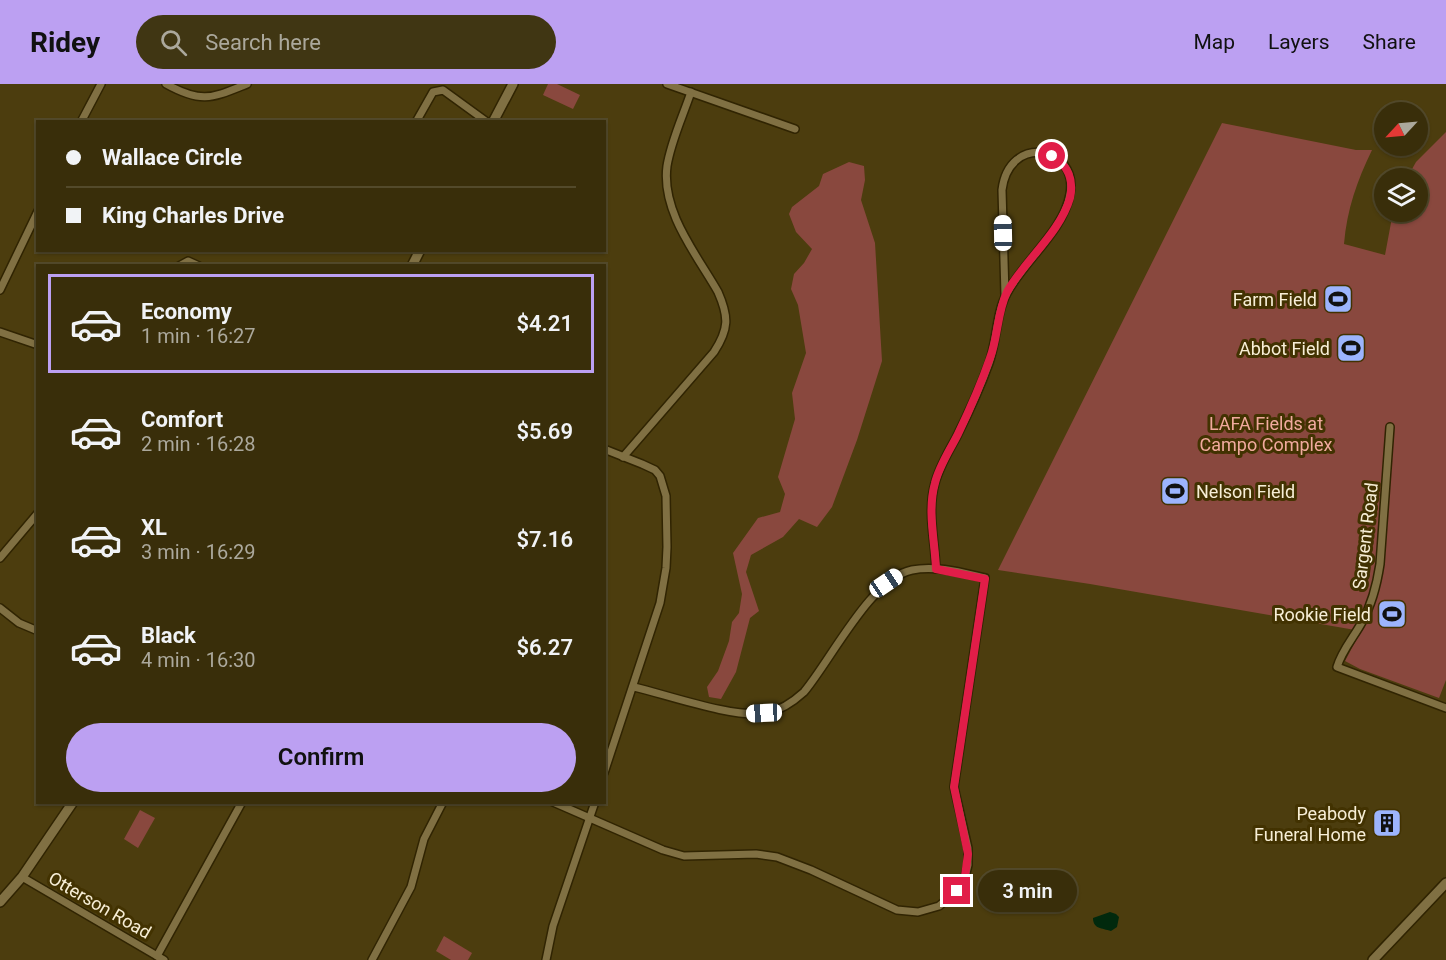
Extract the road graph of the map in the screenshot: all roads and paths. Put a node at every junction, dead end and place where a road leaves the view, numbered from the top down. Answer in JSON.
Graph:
{"nodes":[{"id":1,"x":101,"y":84,"type":"edge"},
{"id":2,"x":166,"y":84,"type":"edge"},
{"id":3,"x":247,"y":84,"type":"edge"},
{"id":4,"x":513,"y":84,"type":"edge"},
{"id":5,"x":667,"y":84,"type":"edge"},
{"id":6,"x":691,"y":92,"type":"junction"},
{"id":7,"x":82,"y":120,"type":"edge"},
{"id":8,"x":417,"y":120,"type":"edge"},
{"id":9,"x":484,"y":120,"type":"edge"},
{"id":10,"x":494,"y":120,"type":"edge"},
{"id":11,"x":795,"y":129,"type":"dead end"},
{"id":12,"x":36,"y":215,"type":"edge"},
{"id":13,"x":0,"y":290,"type":"edge"},
{"id":14,"x":1005,"y":295,"type":"junction"},
{"id":15,"x":0,"y":332,"type":"edge"},
{"id":16,"x":36,"y":344,"type":"edge"},
{"id":17,"x":1390,"y":428,"type":"dead end"},
{"id":18,"x":606,"y":450,"type":"edge"},
{"id":19,"x":623,"y":457,"type":"junction"},
{"id":20,"x":36,"y":515,"type":"edge"},
{"id":21,"x":0,"y":558,"type":"edge"},
{"id":22,"x":936,"y":569,"type":"junction"},
{"id":23,"x":0,"y":608,"type":"edge"},
{"id":24,"x":36,"y":630,"type":"edge"},
{"id":25,"x":633,"y":687,"type":"junction"},
{"id":26,"x":1446,"y":708,"type":"edge"},
{"id":27,"x":606,"y":767,"type":"edge"},
{"id":28,"x":72,"y":804,"type":"edge"},
{"id":29,"x":241,"y":804,"type":"edge"},
{"id":30,"x":441,"y":804,"type":"edge"},
{"id":31,"x":558,"y":804,"type":"edge"},
{"id":32,"x":594,"y":804,"type":"edge"},
{"id":33,"x":590,"y":818,"type":"junction"},
{"id":34,"x":22,"y":877,"type":"junction"},
{"id":35,"x":1446,"y":884,"type":"edge"},
{"id":36,"x":0,"y":902,"type":"edge"},
{"id":37,"x":160,"y":958,"type":"edge"},
{"id":38,"x":372,"y":960,"type":"edge"},
{"id":39,"x":546,"y":960,"type":"edge"},
{"id":40,"x":1373,"y":960,"type":"edge"}],
"edges":[{"from":1,"to":7,"type":"street"},
{"from":2,"to":3,"type":"street"},
{"from":4,"to":10,"type":"street"},
{"from":5,"to":6,"type":"street"},
{"from":6,"to":11,"type":"street"},
{"from":6,"to":19,"type":"street"},
{"from":8,"to":9,"type":"street"},
{"from":12,"to":13,"type":"street"},
{"from":14,"to":14,"type":"street"},
{"from":14,"to":22,"type":"street"},
{"from":15,"to":16,"type":"street"},
{"from":17,"to":26,"type":"street","name":"Sargent Road"},
{"from":18,"to":19,"type":"street"},
{"from":19,"to":25,"type":"street"},
{"from":20,"to":21,"type":"street"},
{"from":22,"to":25,"type":"street"},
{"from":22,"to":33,"type":"street"},
{"from":23,"to":24,"type":"street"},
{"from":25,"to":27,"type":"street"},
{"from":28,"to":34,"type":"street"},
{"from":29,"to":37,"type":"street"},
{"from":30,"to":38,"type":"street"},
{"from":31,"to":33,"type":"street"},
{"from":32,"to":33,"type":"street"},
{"from":33,"to":39,"type":"street"},
{"from":34,"to":36,"type":"street"},
{"from":34,"to":37,"type":"street","name":"Otterson Road"},
{"from":35,"to":40,"type":"street"}]}
